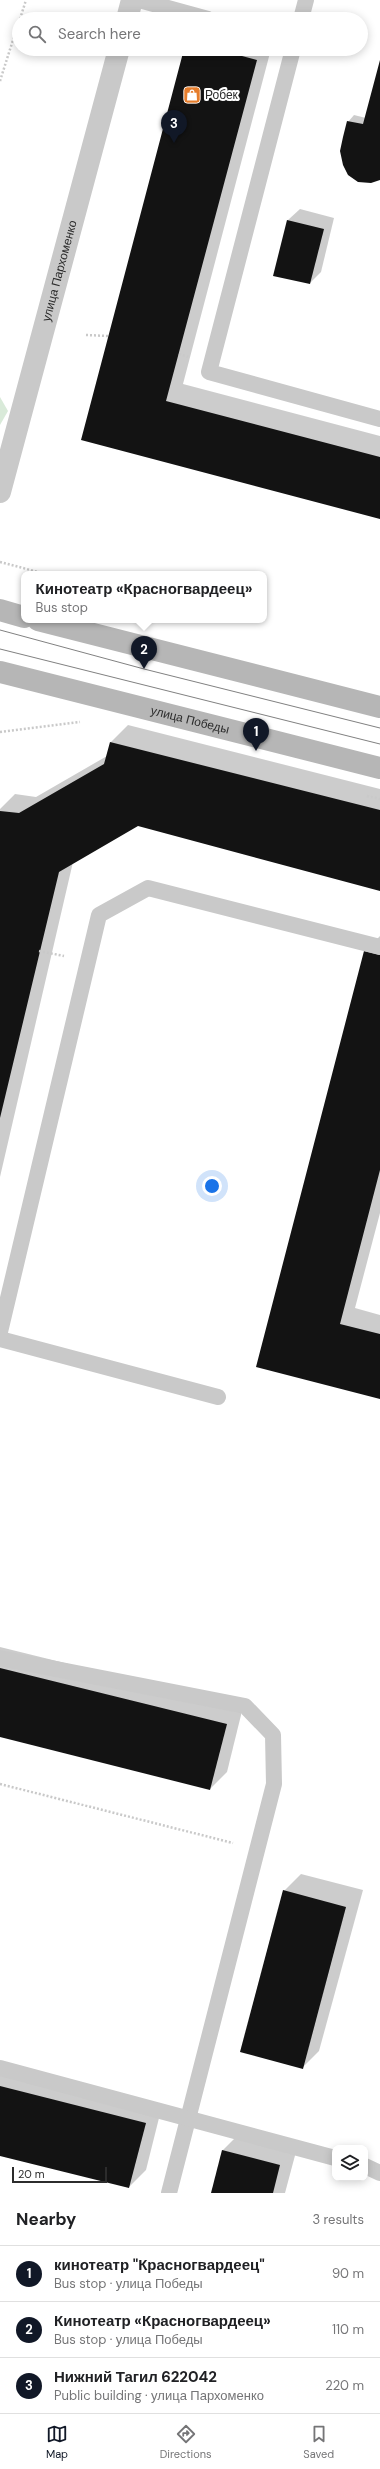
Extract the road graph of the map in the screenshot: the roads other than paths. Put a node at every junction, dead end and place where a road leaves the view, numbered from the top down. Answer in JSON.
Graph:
{"nodes":[{"id":1,"x":132,"y":0,"type":"edge"},
{"id":2,"x":139,"y":0,"type":"edge"},
{"id":3,"x":306,"y":0,"type":"edge"},
{"id":4,"x":129,"y":12,"type":"edge"},
{"id":5,"x":183,"y":12,"type":"edge"},
{"id":6,"x":303,"y":12,"type":"edge"},
{"id":7,"x":117,"y":56,"type":"edge"},
{"id":8,"x":291,"y":56,"type":"edge"},
{"id":9,"x":380,"y":419,"type":"edge"},
{"id":10,"x":0,"y":492,"type":"edge"},
{"id":11,"x":0,"y":610,"type":"edge"},
{"id":12,"x":21,"y":615,"type":"edge"},
{"id":13,"x":50,"y":623,"type":"edge"},
{"id":14,"x":0,"y":672,"type":"edge"},
{"id":15,"x":380,"y":707,"type":"edge"},
{"id":16,"x":380,"y":768,"type":"edge"},
{"id":17,"x":380,"y":948,"type":"edge"},
{"id":18,"x":0,"y":1332,"type":"edge"},
{"id":19,"x":0,"y":1339,"type":"edge"},
{"id":20,"x":218,"y":1397,"type":"dead end"},
{"id":21,"x":0,"y":1658,"type":"edge"},
{"id":22,"x":0,"y":2068,"type":"edge"},
{"id":23,"x":189,"y":2120,"type":"junction"},
{"id":24,"x":332,"y":2157,"type":"edge"},
{"id":25,"x":368,"y":2167,"type":"edge"},
{"id":26,"x":380,"y":2173,"type":"edge"},
{"id":27,"x":169,"y":2193,"type":"edge"}],
"edges":[{"from":1,"to":4,"type":"street"},
{"from":2,"to":5,"type":"lane"},
{"from":3,"to":6,"type":"lane"},
{"from":7,"to":10,"type":"street","name":"улица Пархоменко"},
{"from":8,"to":9,"type":"lane"},
{"from":11,"to":12,"type":"main road"},
{"from":13,"to":15,"type":"main road"},
{"from":14,"to":16,"type":"main road","name":"улица Победы"},
{"from":17,"to":18,"type":"lane"},
{"from":19,"to":20,"type":"lane"},
{"from":21,"to":23,"type":"lane"},
{"from":22,"to":23,"type":"lane"},
{"from":23,"to":24,"type":"lane"},
{"from":23,"to":27,"type":"lane"},
{"from":25,"to":26,"type":"lane"}]}
